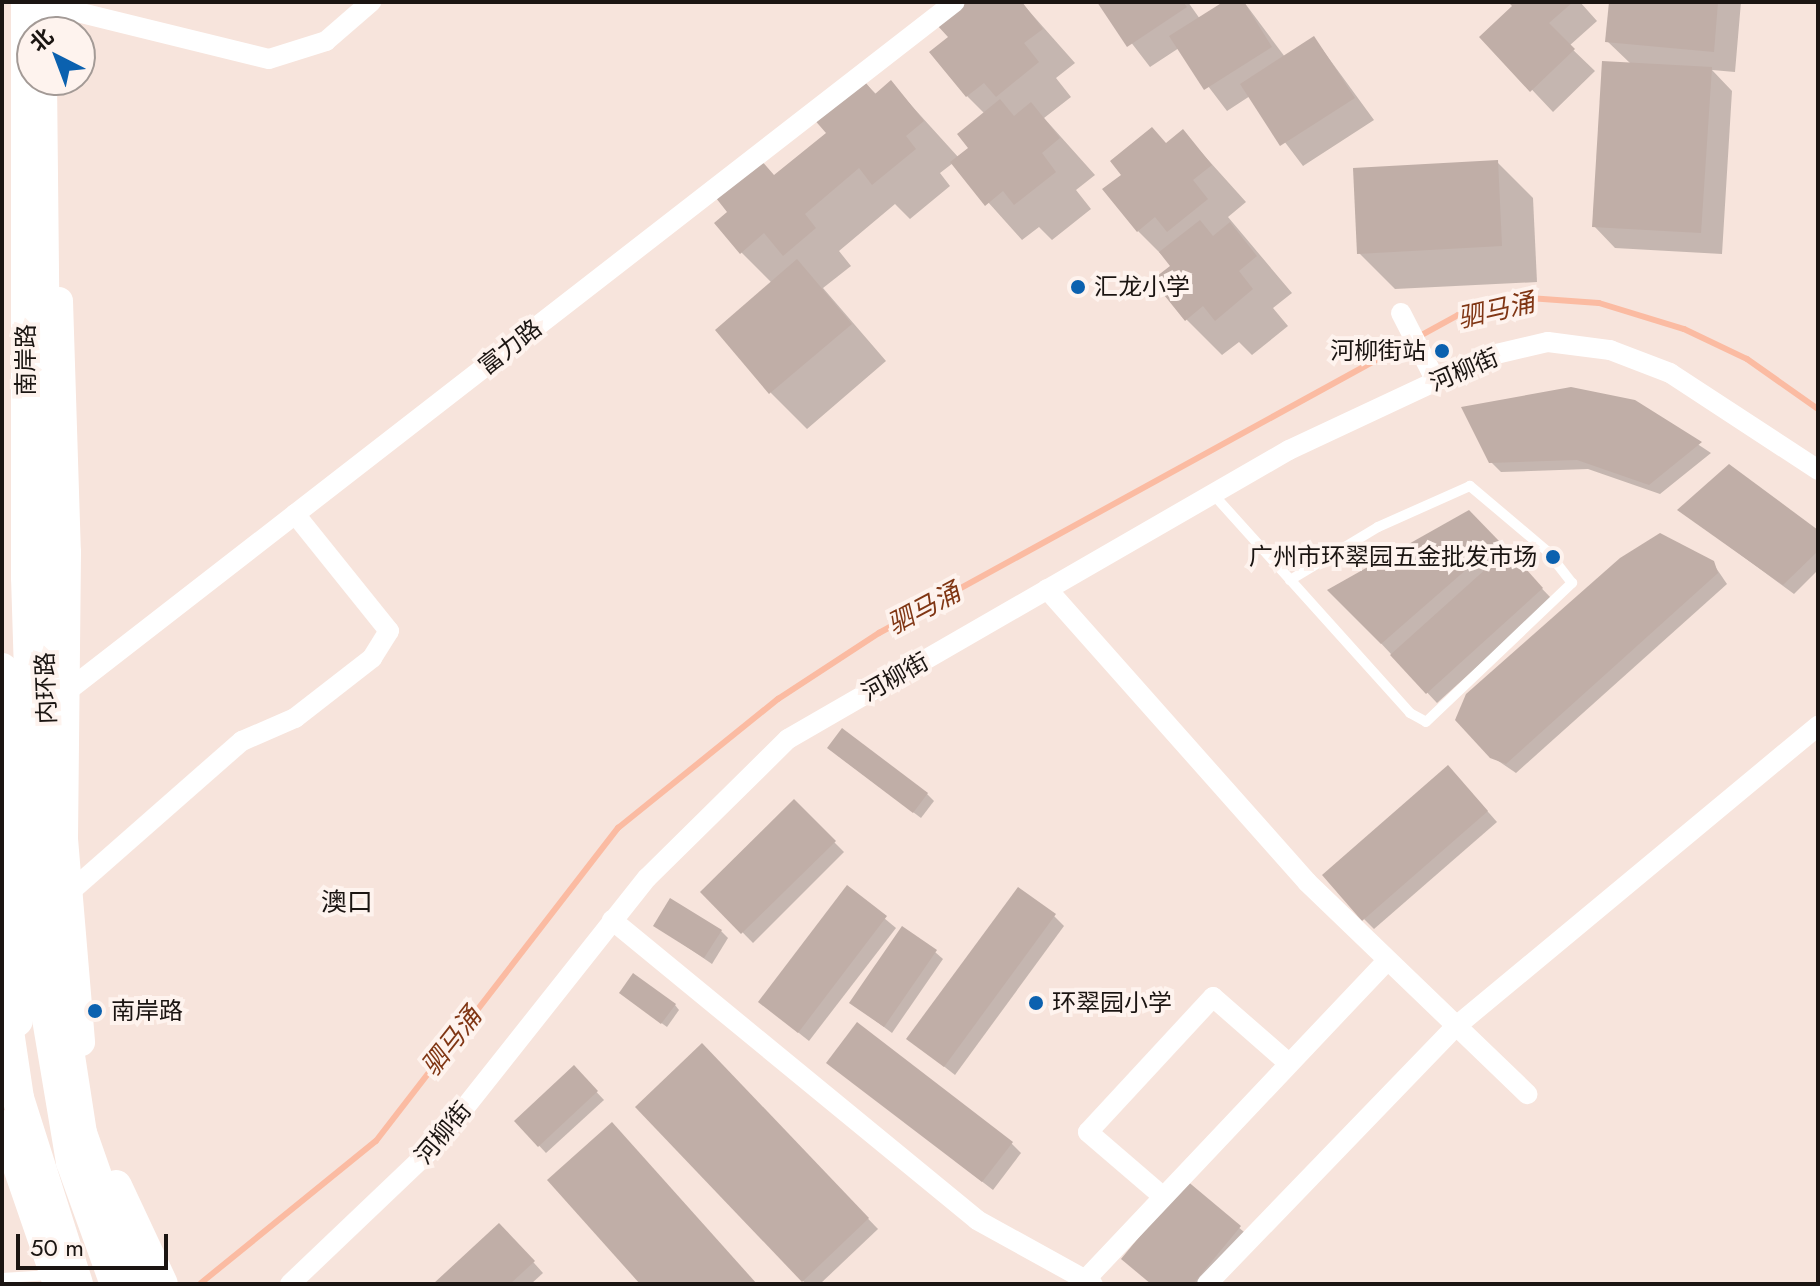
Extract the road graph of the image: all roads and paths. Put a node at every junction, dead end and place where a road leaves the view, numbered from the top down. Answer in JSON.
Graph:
{"nodes":[{"id":1,"x":371,"y":2,"type":"edge"},
{"id":2,"x":955,"y":2,"type":"edge"},
{"id":3,"x":43,"y":10,"type":"edge"},
{"id":4,"x":37,"y":96,"type":"edge"},
{"id":5,"x":44,"y":96,"type":"edge"},
{"id":6,"x":54,"y":96,"type":"edge"},
{"id":7,"x":47,"y":158,"type":"junction"},
{"id":8,"x":25,"y":220,"type":"junction"},
{"id":9,"x":58,"y":266,"type":"junction"},
{"id":10,"x":1401,"y":313,"type":"dead end"},
{"id":11,"x":1436,"y":381,"type":"junction"},
{"id":12,"x":1818,"y":470,"type":"edge"},
{"id":13,"x":1213,"y":494,"type":"junction"},
{"id":14,"x":295,"y":514,"type":"junction"},
{"id":15,"x":1290,"y":580,"type":"junction"},
{"id":16,"x":1047,"y":589,"type":"junction"},
{"id":17,"x":2,"y":669,"type":"edge"},
{"id":18,"x":66,"y":692,"type":"junction"},
{"id":19,"x":1818,"y":726,"type":"edge"},
{"id":20,"x":3,"y":817,"type":"edge"},
{"id":21,"x":67,"y":898,"type":"junction"},
{"id":22,"x":35,"y":900,"type":"junction"},
{"id":23,"x":612,"y":920,"type":"junction"},
{"id":24,"x":1387,"y":961,"type":"junction"},
{"id":25,"x":6,"y":1011,"type":"edge"},
{"id":26,"x":1454,"y":1028,"type":"junction"},
{"id":27,"x":1286,"y":1061,"type":"junction"},
{"id":28,"x":2,"y":1072,"type":"edge"},
{"id":29,"x":69,"y":1079,"type":"junction"},
{"id":30,"x":1527,"y":1094,"type":"dead end"},
{"id":31,"x":2,"y":1124,"type":"edge"},
{"id":32,"x":95,"y":1137,"type":"junction"},
{"id":33,"x":1160,"y":1194,"type":"junction"},
{"id":34,"x":2,"y":1278,"type":"edge"},
{"id":35,"x":118,"y":1280,"type":"edge"},
{"id":36,"x":62,"y":1281,"type":"edge"},
{"id":37,"x":1089,"y":1282,"type":"edge"},
{"id":38,"x":162,"y":1284,"type":"edge"},
{"id":39,"x":290,"y":1284,"type":"edge"},
{"id":40,"x":1207,"y":1284,"type":"edge"}],
"edges":[{"from":1,"to":3,"type":"street"},
{"from":2,"to":14,"type":"street","name":"富力路"},
{"from":3,"to":8,"type":"main road","name":"南岸路"},
{"from":4,"to":7,"type":"main road"},
{"from":5,"to":7,"type":"main road","name":"内环路"},
{"from":6,"to":7,"type":"main road"},
{"from":7,"to":9,"type":"main road"},
{"from":7,"to":29,"type":"main road","name":"内环路"},
{"from":8,"to":9,"type":"main road"},
{"from":8,"to":22,"type":"main road","name":"南岸路"},
{"from":9,"to":18,"type":"main road"},
{"from":10,"to":11,"type":"street"},
{"from":11,"to":12,"type":"street","name":"河柳街"},
{"from":11,"to":13,"type":"street","name":"河柳街"},
{"from":13,"to":15,"type":"lane"},
{"from":13,"to":16,"type":"street","name":"河柳街"},
{"from":14,"to":18,"type":"street","name":"富力路"},
{"from":14,"to":21,"type":"street"},
{"from":15,"to":15,"type":"lane"},
{"from":16,"to":23,"type":"street","name":"河柳街"},
{"from":16,"to":24,"type":"street"},
{"from":17,"to":20,"type":"main road"},
{"from":18,"to":21,"type":"main road"},
{"from":19,"to":26,"type":"street"},
{"from":20,"to":25,"type":"main road"},
{"from":21,"to":22,"type":"street"},
{"from":21,"to":32,"type":"main road"},
{"from":22,"to":35,"type":"main road","name":"南岸路"},
{"from":23,"to":37,"type":"street"},
{"from":23,"to":39,"type":"street","name":"河柳街"},
{"from":24,"to":26,"type":"street"},
{"from":24,"to":27,"type":"street"},
{"from":25,"to":28,"type":"main road"},
{"from":25,"to":35,"type":"main road"},
{"from":25,"to":36,"type":"main road"},
{"from":26,"to":30,"type":"street"},
{"from":26,"to":40,"type":"street"},
{"from":27,"to":33,"type":"street"},
{"from":27,"to":33,"type":"street"},
{"from":29,"to":32,"type":"main road"},
{"from":29,"to":35,"type":"main road","name":"内环路"},
{"from":31,"to":36,"type":"main road"},
{"from":32,"to":35,"type":"main road"},
{"from":32,"to":38,"type":"main road"},
{"from":33,"to":37,"type":"street"},
{"from":34,"to":36,"type":"lane"}]}
